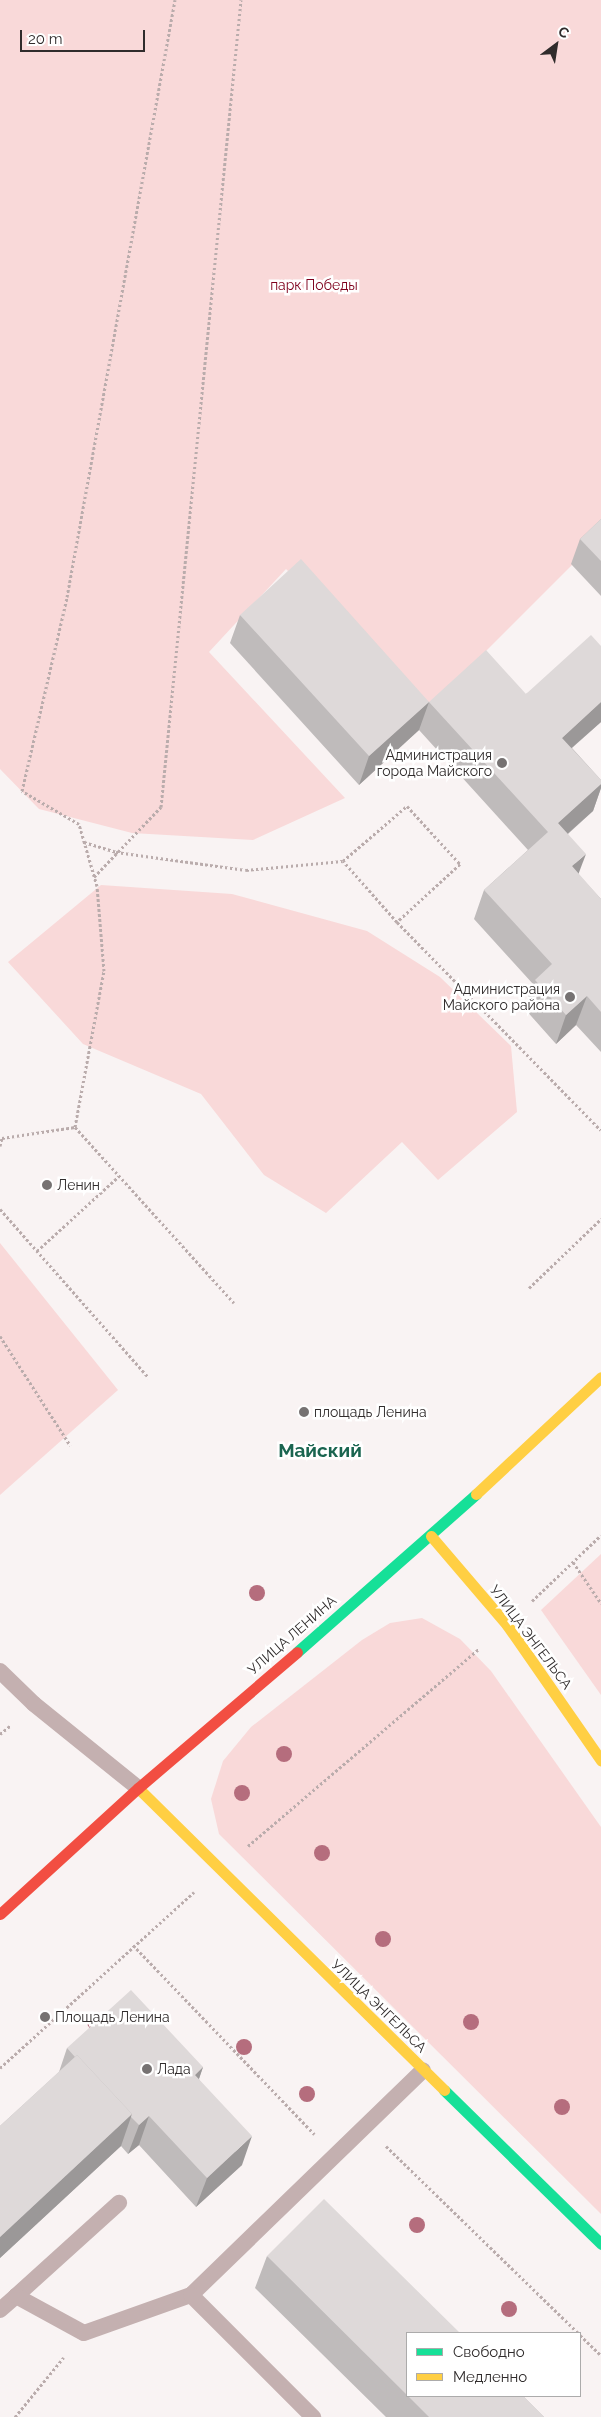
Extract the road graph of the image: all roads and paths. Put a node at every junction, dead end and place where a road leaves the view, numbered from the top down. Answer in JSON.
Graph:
{"nodes":[{"id":1,"x":175,"y":0,"type":"edge"},
{"id":2,"x":241,"y":0,"type":"edge"},
{"id":3,"x":83,"y":842,"type":"junction"},
{"id":4,"x":116,"y":852,"type":"junction"},
{"id":5,"x":343,"y":861,"type":"junction"},
{"id":6,"x":93,"y":877,"type":"junction"},
{"id":7,"x":398,"y":922,"type":"junction"},
{"id":8,"x":75,"y":1127,"type":"junction"},
{"id":9,"x":601,"y":1130,"type":"edge"},
{"id":10,"x":1,"y":1137,"type":"edge"},
{"id":11,"x":0,"y":1146,"type":"edge"},
{"id":12,"x":119,"y":1176,"type":"junction"},
{"id":13,"x":0,"y":1209,"type":"edge"},
{"id":14,"x":601,"y":1219,"type":"edge"},
{"id":15,"x":37,"y":1251,"type":"junction"},
{"id":16,"x":529,"y":1288,"type":"dead end"},
{"id":17,"x":234,"y":1303,"type":"dead end"},
{"id":18,"x":0,"y":1336,"type":"edge"},
{"id":19,"x":601,"y":1377,"type":"edge"},
{"id":20,"x":149,"y":1378,"type":"dead end"},
{"id":21,"x":70,"y":1445,"type":"dead end"},
{"id":22,"x":601,"y":1535,"type":"edge"},
{"id":23,"x":431,"y":1536,"type":"junction"},
{"id":24,"x":573,"y":1562,"type":"junction"},
{"id":25,"x":601,"y":1603,"type":"edge"},
{"id":26,"x":507,"y":1625,"type":"junction"},
{"id":27,"x":0,"y":1671,"type":"edge"},
{"id":28,"x":601,"y":1760,"type":"edge"},
{"id":29,"x":138,"y":1788,"type":"junction"},
{"id":30,"x":219,"y":1870,"type":"junction"},
{"id":31,"x":0,"y":1914,"type":"edge"},
{"id":32,"x":0,"y":2068,"type":"edge"},
{"id":33,"x":423,"y":2070,"type":"junction"},
{"id":34,"x":119,"y":2203,"type":"dead end"},
{"id":35,"x":601,"y":2244,"type":"edge"},
{"id":36,"x":191,"y":2295,"type":"junction"},
{"id":37,"x":16,"y":2296,"type":"junction"},
{"id":38,"x":0,"y":2310,"type":"edge"},
{"id":39,"x":84,"y":2333,"type":"junction"},
{"id":40,"x":581,"y":2336,"type":"edge"},
{"id":41,"x":601,"y":2355,"type":"edge"},
{"id":42,"x":15,"y":2417,"type":"edge"},
{"id":43,"x":313,"y":2417,"type":"edge"}],
"edges":[{"from":1,"to":3,"type":"path"},
{"from":2,"to":4,"type":"path"},
{"from":3,"to":4,"type":"path"},
{"from":3,"to":6,"type":"path"},
{"from":4,"to":5,"type":"path"},
{"from":4,"to":6,"type":"path"},
{"from":5,"to":7,"type":"path"},
{"from":5,"to":7,"type":"path"},
{"from":6,"to":8,"type":"path"},
{"from":7,"to":9,"type":"path"},
{"from":8,"to":10,"type":"path"},
{"from":8,"to":12,"type":"path"},
{"from":10,"to":11,"type":"path"},
{"from":12,"to":15,"type":"path"},
{"from":12,"to":17,"type":"path"},
{"from":13,"to":15,"type":"path"},
{"from":14,"to":16,"type":"path"},
{"from":15,"to":20,"type":"path"},
{"from":18,"to":21,"type":"path"},
{"from":19,"to":23,"type":"street","name":"УЛИЦА ЛЕНИНА"},
{"from":22,"to":24,"type":"path"},
{"from":23,"to":26,"type":"street","name":"УЛИЦА ЭНГЕЛЬСА"},
{"from":23,"to":29,"type":"street","name":"УЛИЦА ЛЕНИНА"},
{"from":24,"to":25,"type":"path"},
{"from":24,"to":26,"type":"path"},
{"from":26,"to":28,"type":"street","name":"УЛИЦА ЭНГЕЛЬСА"},
{"from":26,"to":30,"type":"path"},
{"from":27,"to":29,"type":"lane"},
{"from":29,"to":30,"type":"street","name":"УЛИЦА ЭНГЕЛЬСА"},
{"from":29,"to":31,"type":"street","name":"УЛИЦА ЛЕНИНА"},
{"from":30,"to":32,"type":"path"},
{"from":30,"to":33,"type":"street","name":"УЛИЦА ЭНГЕЛЬСА"},
{"from":33,"to":35,"type":"street","name":"УЛИЦА ЭНГЕЛЬСА"},
{"from":33,"to":36,"type":"lane"},
{"from":34,"to":37,"type":"lane"},
{"from":36,"to":39,"type":"lane"},
{"from":36,"to":43,"type":"lane"},
{"from":37,"to":38,"type":"lane"},
{"from":37,"to":39,"type":"lane"},
{"from":39,"to":42,"type":"path"},
{"from":40,"to":41,"type":"path"}]}
